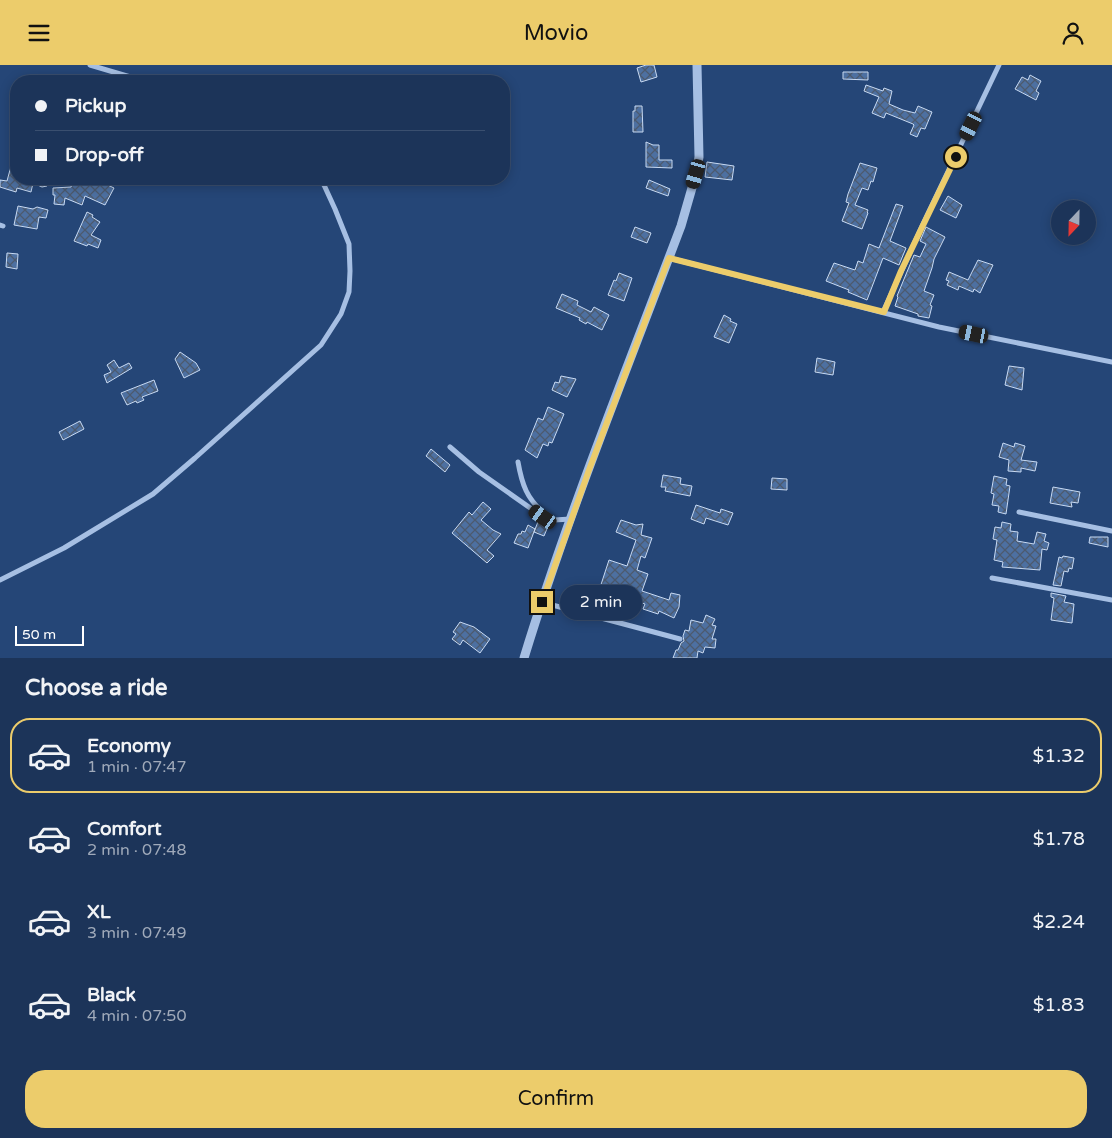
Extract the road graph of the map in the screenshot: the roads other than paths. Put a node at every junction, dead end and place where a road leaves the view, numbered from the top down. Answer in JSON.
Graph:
{"nodes":[{"id":1,"x":90,"y":65,"type":"edge"},
{"id":2,"x":697,"y":65,"type":"edge"},
{"id":3,"x":999,"y":65,"type":"edge"},
{"id":4,"x":124,"y":75,"type":"edge"},
{"id":5,"x":324,"y":185,"type":"edge"},
{"id":6,"x":669,"y":258,"type":"junction"},
{"id":7,"x":884,"y":312,"type":"junction"},
{"id":8,"x":1112,"y":362,"type":"edge"},
{"id":9,"x":450,"y":447,"type":"dead end"},
{"id":10,"x":518,"y":462,"type":"dead end"},
{"id":11,"x":1018,"y":512,"type":"dead end"},
{"id":12,"x":570,"y":519,"type":"junction"},
{"id":13,"x":554,"y":520,"type":"junction"},
{"id":14,"x":1112,"y":531,"type":"edge"},
{"id":15,"x":992,"y":577,"type":"dead end"},
{"id":16,"x":0,"y":580,"type":"edge"},
{"id":17,"x":1112,"y":600,"type":"edge"},
{"id":18,"x":542,"y":602,"type":"junction"},
{"id":19,"x":680,"y":639,"type":"dead end"},
{"id":20,"x":524,"y":658,"type":"edge"}],
"edges":[{"from":1,"to":4,"type":"street"},
{"from":2,"to":6,"type":"street"},
{"from":3,"to":7,"type":"street"},
{"from":5,"to":16,"type":"street"},
{"from":6,"to":7,"type":"street"},
{"from":6,"to":12,"type":"street"},
{"from":7,"to":8,"type":"street"},
{"from":9,"to":13,"type":"street"},
{"from":10,"to":13,"type":"street"},
{"from":11,"to":14,"type":"street"},
{"from":12,"to":13,"type":"street"},
{"from":12,"to":18,"type":"street"},
{"from":15,"to":17,"type":"street"},
{"from":18,"to":19,"type":"street"},
{"from":18,"to":20,"type":"street"}]}
